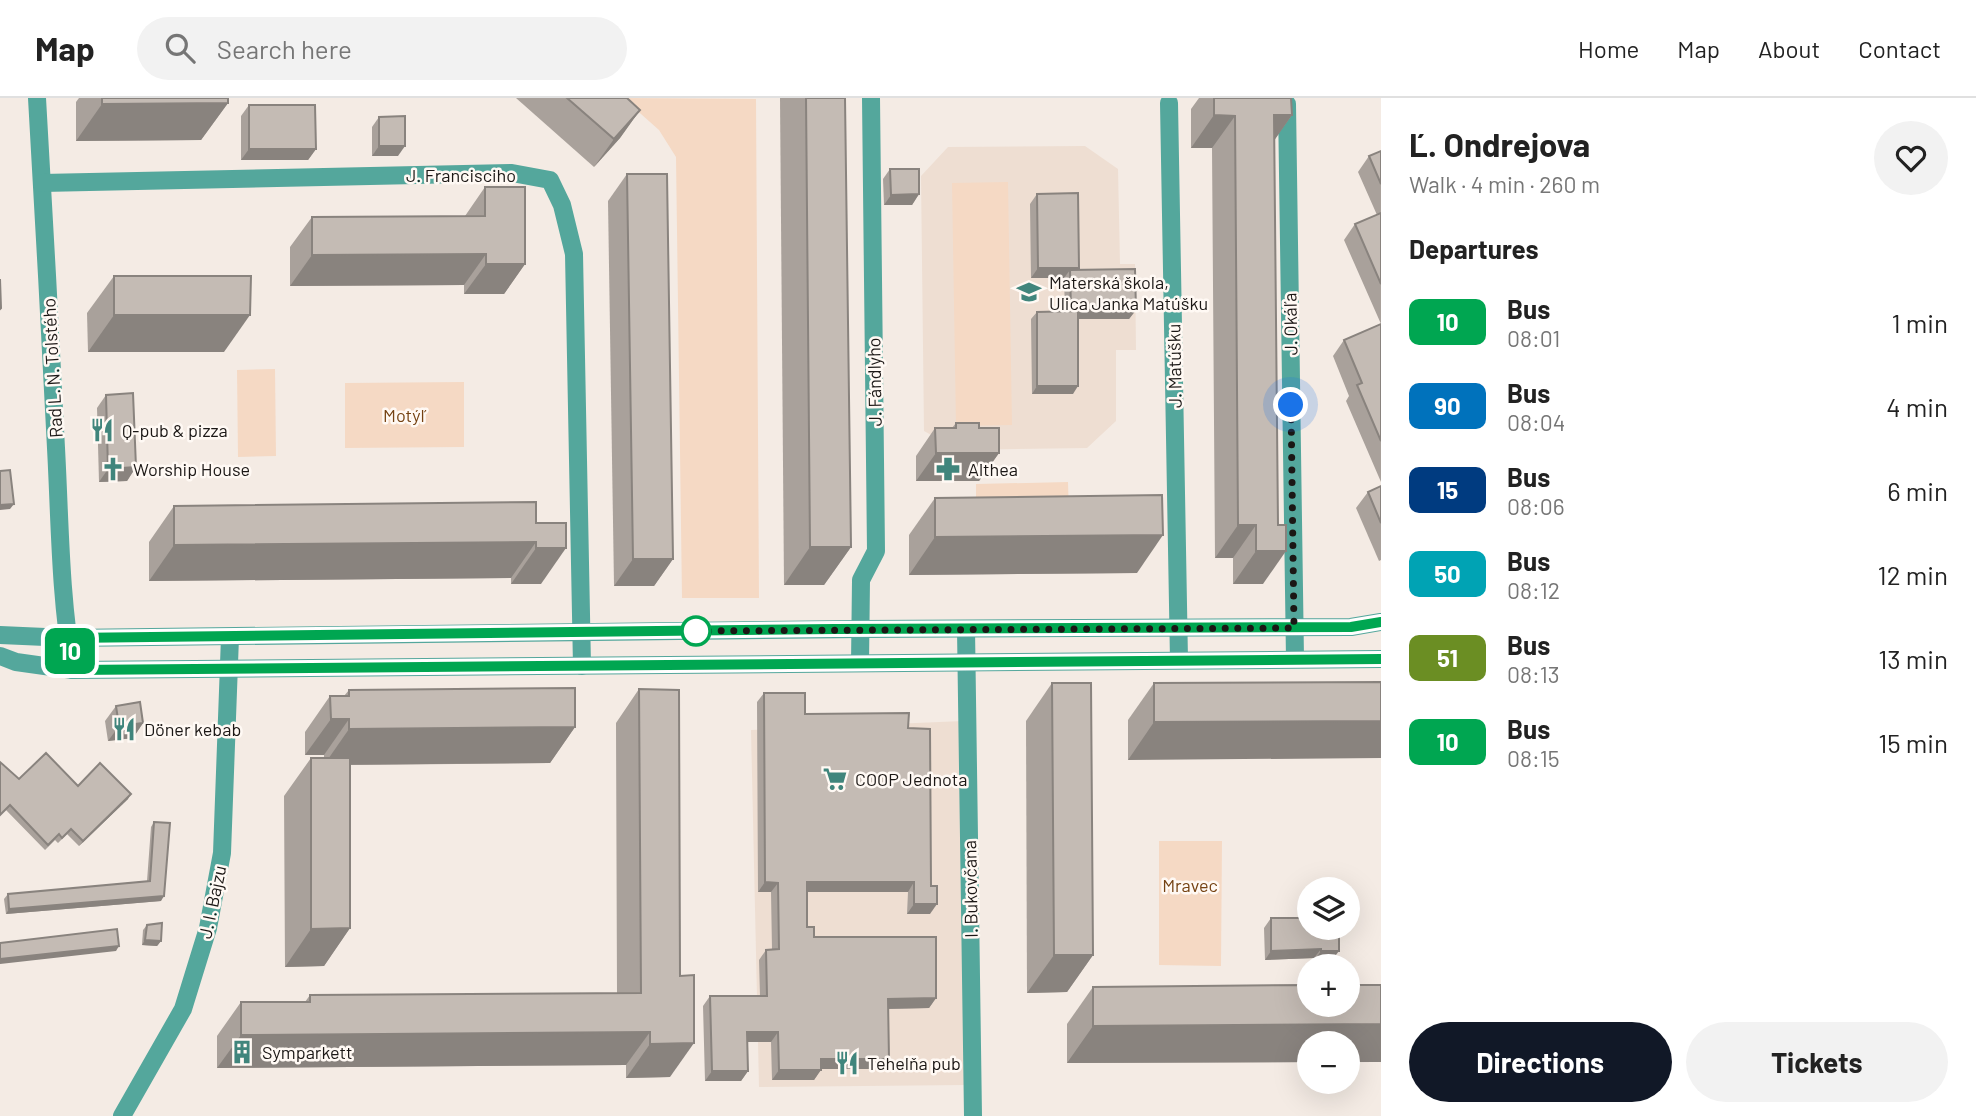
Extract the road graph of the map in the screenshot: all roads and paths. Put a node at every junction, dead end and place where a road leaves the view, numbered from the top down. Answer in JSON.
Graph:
{"nodes":[{"id":1,"x":37,"y":98,"type":"edge"},
{"id":2,"x":871,"y":98,"type":"edge"},
{"id":3,"x":1169,"y":103,"type":"dead end"},
{"id":4,"x":1287,"y":104,"type":"edge"},
{"id":5,"x":42,"y":183,"type":"junction"},
{"id":6,"x":1381,"y":622,"type":"edge"},
{"id":7,"x":1294,"y":628,"type":"junction"},
{"id":8,"x":861,"y":629,"type":"junction"},
{"id":9,"x":967,"y":629,"type":"junction"},
{"id":10,"x":1179,"y":629,"type":"junction"},
{"id":11,"x":582,"y":632,"type":"junction"},
{"id":12,"x":0,"y":635,"type":"edge"},
{"id":13,"x":230,"y":637,"type":"junction"},
{"id":14,"x":68,"y":638,"type":"junction"},
{"id":15,"x":0,"y":656,"type":"edge"},
{"id":16,"x":1295,"y":659,"type":"junction"},
{"id":17,"x":1381,"y":659,"type":"edge"},
{"id":18,"x":1179,"y":660,"type":"junction"},
{"id":19,"x":967,"y":662,"type":"junction"},
{"id":20,"x":860,"y":663,"type":"junction"},
{"id":21,"x":582,"y":666,"type":"junction"},
{"id":22,"x":229,"y":669,"type":"junction"},
{"id":23,"x":73,"y":670,"type":"junction"},
{"id":24,"x":122,"y":1116,"type":"edge"},
{"id":25,"x":973,"y":1116,"type":"edge"}],
"edges":[{"from":1,"to":5,"type":"street","name":"Rad L. N. Tolstého"},
{"from":2,"to":8,"type":"street","name":"J. Fándlyho"},
{"from":3,"to":10,"type":"street","name":"J. Matúšku"},
{"from":4,"to":7,"type":"street","name":"J. Okáľa"},
{"from":5,"to":11,"type":"street","name":"J. Francisciho"},
{"from":5,"to":14,"type":"street","name":"Rad L. N. Tolstého"},
{"from":6,"to":7,"type":"street"},
{"from":7,"to":10,"type":"street"},
{"from":7,"to":16,"type":"street","name":"J. Okáľa"},
{"from":8,"to":9,"type":"street"},
{"from":8,"to":11,"type":"street"},
{"from":8,"to":20,"type":"street","name":"J. Fándlyho"},
{"from":9,"to":10,"type":"street"},
{"from":9,"to":19,"type":"street","name":"I. Bukovčana"},
{"from":10,"to":18,"type":"street","name":"J. Matúšku"},
{"from":11,"to":13,"type":"street"},
{"from":11,"to":21,"type":"street"},
{"from":12,"to":14,"type":"street"},
{"from":13,"to":14,"type":"street"},
{"from":13,"to":22,"type":"street","name":"J. I. Bajzu"},
{"from":14,"to":23,"type":"street","name":"Rad L. N. Tolstého"},
{"from":15,"to":23,"type":"street"},
{"from":16,"to":17,"type":"street"},
{"from":16,"to":18,"type":"street"},
{"from":18,"to":19,"type":"street"},
{"from":19,"to":20,"type":"street"},
{"from":19,"to":25,"type":"street","name":"I. Bukovčana"},
{"from":20,"to":21,"type":"street"},
{"from":21,"to":22,"type":"street"},
{"from":22,"to":23,"type":"street"},
{"from":22,"to":24,"type":"street","name":"J. I. Bajzu"}]}
